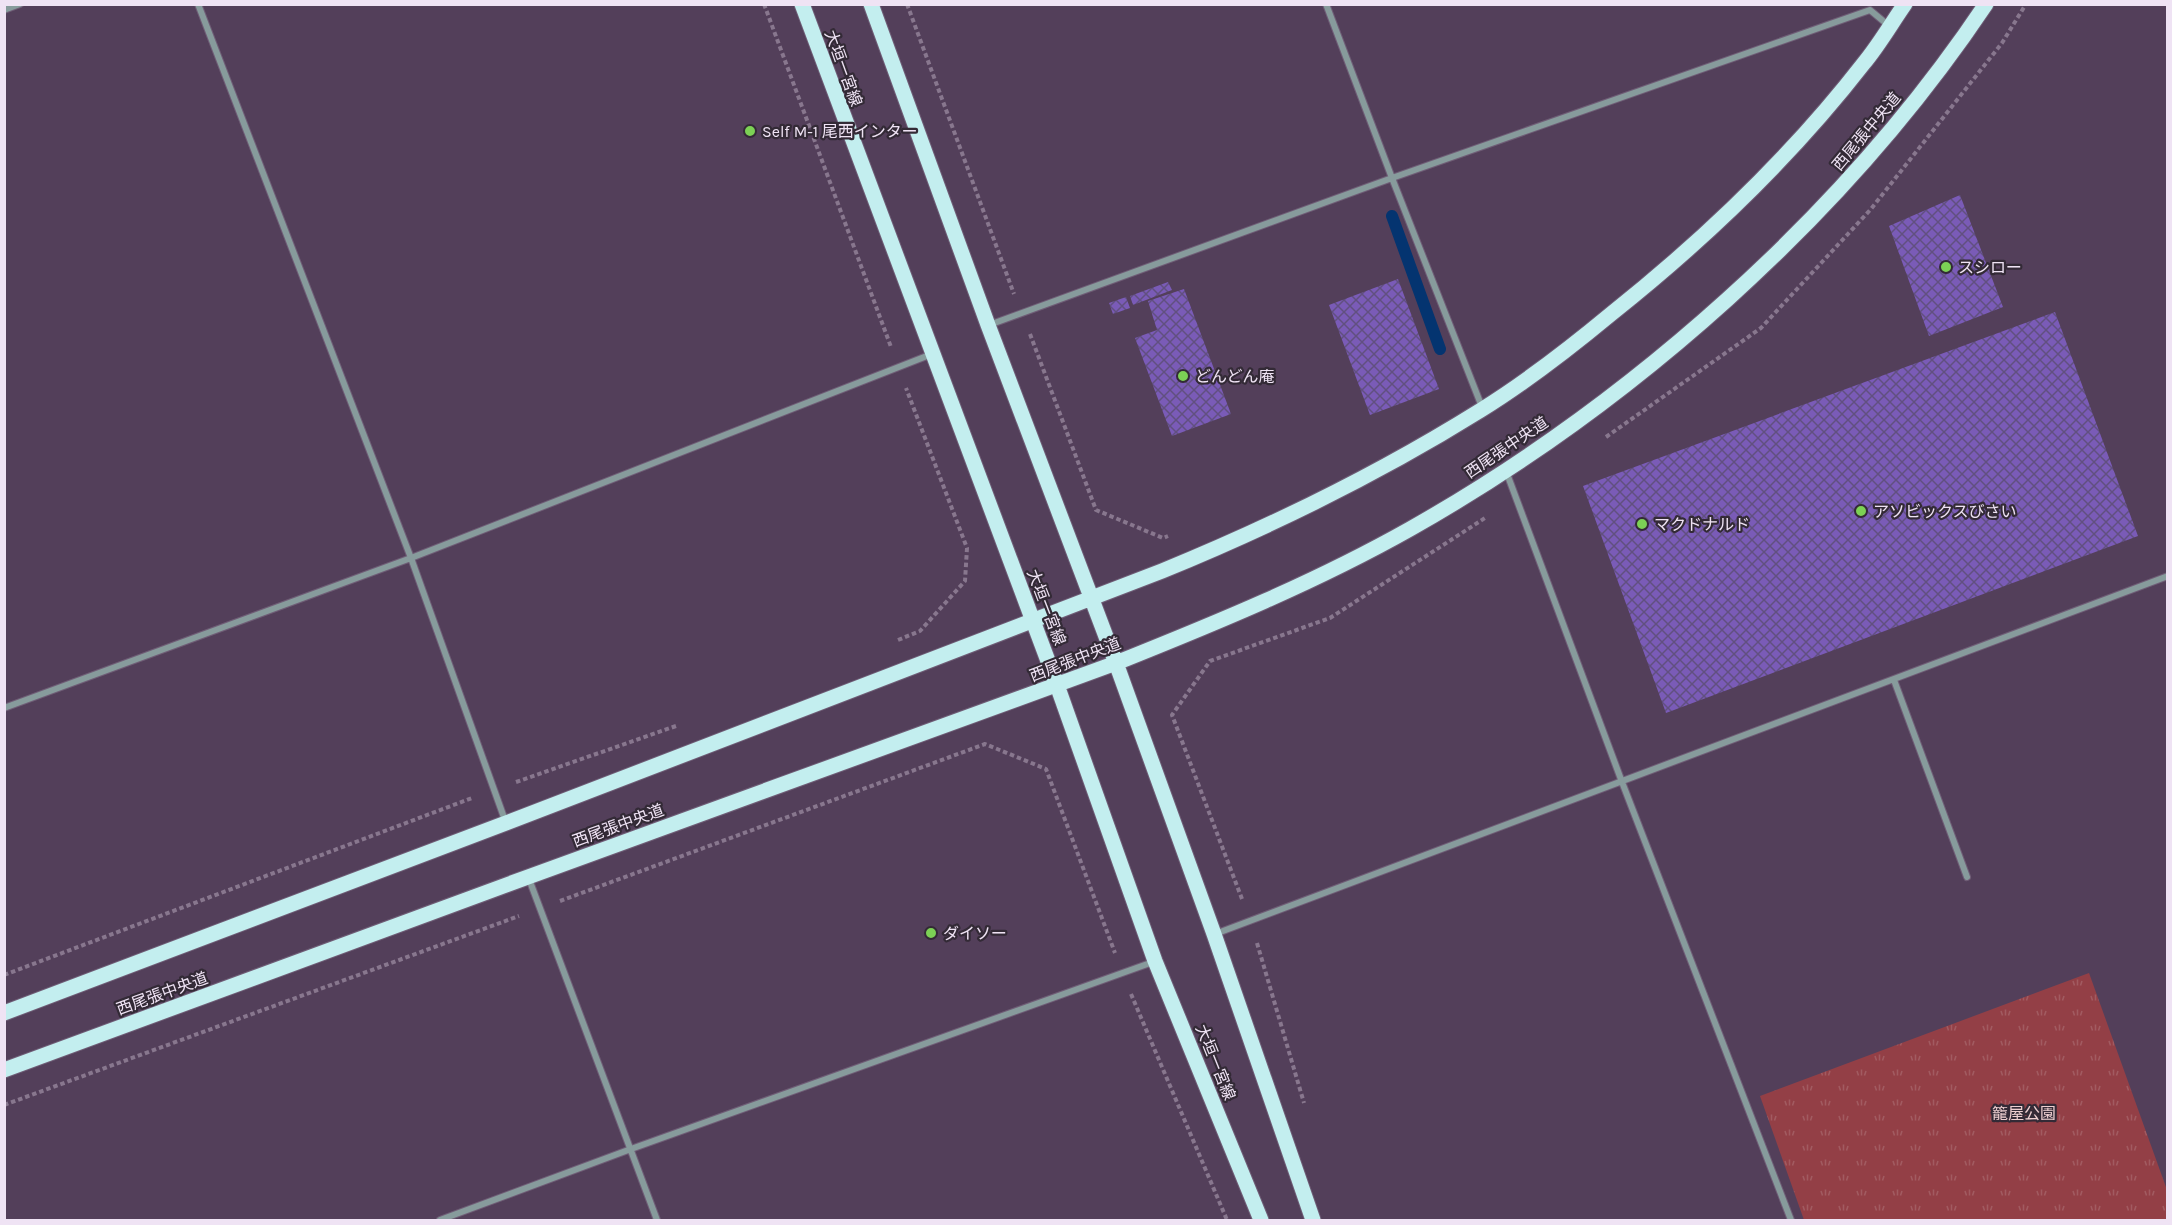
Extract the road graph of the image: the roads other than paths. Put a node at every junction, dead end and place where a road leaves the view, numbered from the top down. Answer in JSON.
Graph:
{"nodes":[{"id":1,"x":20,"y":4,"type":"edge"},
{"id":2,"x":198,"y":4,"type":"edge"},
{"id":3,"x":802,"y":4,"type":"edge"},
{"id":4,"x":871,"y":4,"type":"edge"},
{"id":5,"x":1326,"y":4,"type":"edge"},
{"id":6,"x":1905,"y":4,"type":"edge"},
{"id":7,"x":1986,"y":4,"type":"edge"},
{"id":8,"x":4,"y":10,"type":"edge"},
{"id":9,"x":1890,"y":26,"type":"junction"},
{"id":10,"x":1392,"y":178,"type":"junction"},
{"id":11,"x":988,"y":325,"type":"junction"},
{"id":12,"x":932,"y":354,"type":"junction"},
{"id":13,"x":1483,"y":409,"type":"junction"},
{"id":14,"x":1506,"y":471,"type":"junction"},
{"id":15,"x":411,"y":558,"type":"junction"},
{"id":16,"x":2168,"y":576,"type":"edge"},
{"id":17,"x":1092,"y":597,"type":"junction"},
{"id":18,"x":1033,"y":620,"type":"junction"},
{"id":19,"x":1116,"y":663,"type":"junction"},
{"id":20,"x":1894,"y":680,"type":"junction"},
{"id":21,"x":1058,"y":685,"type":"junction"},
{"id":22,"x":4,"y":708,"type":"edge"},
{"id":23,"x":1622,"y":782,"type":"junction"},
{"id":24,"x":506,"y":823,"type":"junction"},
{"id":25,"x":528,"y":877,"type":"junction"},
{"id":26,"x":1967,"y":877,"type":"dead end"},
{"id":27,"x":1214,"y":934,"type":"junction"},
{"id":28,"x":1155,"y":961,"type":"junction"},
{"id":29,"x":4,"y":1013,"type":"edge"},
{"id":30,"x":4,"y":1070,"type":"edge"},
{"id":31,"x":631,"y":1149,"type":"junction"},
{"id":32,"x":440,"y":1221,"type":"edge"},
{"id":33,"x":657,"y":1221,"type":"edge"},
{"id":34,"x":1261,"y":1221,"type":"edge"},
{"id":35,"x":1313,"y":1221,"type":"edge"},
{"id":36,"x":1791,"y":1221,"type":"edge"}],
"edges":[{"from":1,"to":8,"type":"street"},
{"from":2,"to":15,"type":"street"},
{"from":3,"to":12,"type":"main road","name":"大垣一宮線"},
{"from":4,"to":11,"type":"main road"},
{"from":5,"to":10,"type":"street"},
{"from":6,"to":9,"type":"main road"},
{"from":7,"to":14,"type":"main road","name":"西尾張中央道"},
{"from":9,"to":10,"type":"street"},
{"from":9,"to":13,"type":"main road"},
{"from":10,"to":11,"type":"street"},
{"from":10,"to":13,"type":"street"},
{"from":11,"to":17,"type":"main road"},
{"from":12,"to":15,"type":"street"},
{"from":12,"to":18,"type":"main road","name":"大垣一宮線"},
{"from":13,"to":17,"type":"main road"},
{"from":14,"to":19,"type":"main road","name":"西尾張中央道"},
{"from":14,"to":23,"type":"street"},
{"from":15,"to":22,"type":"street"},
{"from":15,"to":24,"type":"street"},
{"from":16,"to":20,"type":"street"},
{"from":17,"to":18,"type":"main road"},
{"from":17,"to":19,"type":"main road"},
{"from":18,"to":21,"type":"main road","name":"大垣一宮線"},
{"from":18,"to":24,"type":"main road"},
{"from":19,"to":21,"type":"main road","name":"西尾張中央道"},
{"from":19,"to":27,"type":"main road"},
{"from":20,"to":23,"type":"street"},
{"from":20,"to":26,"type":"street"},
{"from":21,"to":25,"type":"main road","name":"西尾張中央道"},
{"from":21,"to":28,"type":"main road","name":"大垣一宮線"},
{"from":23,"to":27,"type":"street"},
{"from":23,"to":36,"type":"street"},
{"from":24,"to":29,"type":"main road"},
{"from":25,"to":30,"type":"main road","name":"西尾張中央道"},
{"from":25,"to":31,"type":"street"},
{"from":27,"to":35,"type":"main road"},
{"from":28,"to":31,"type":"street"},
{"from":28,"to":34,"type":"main road","name":"大垣一宮線"},
{"from":31,"to":32,"type":"street"},
{"from":31,"to":33,"type":"street"}]}
